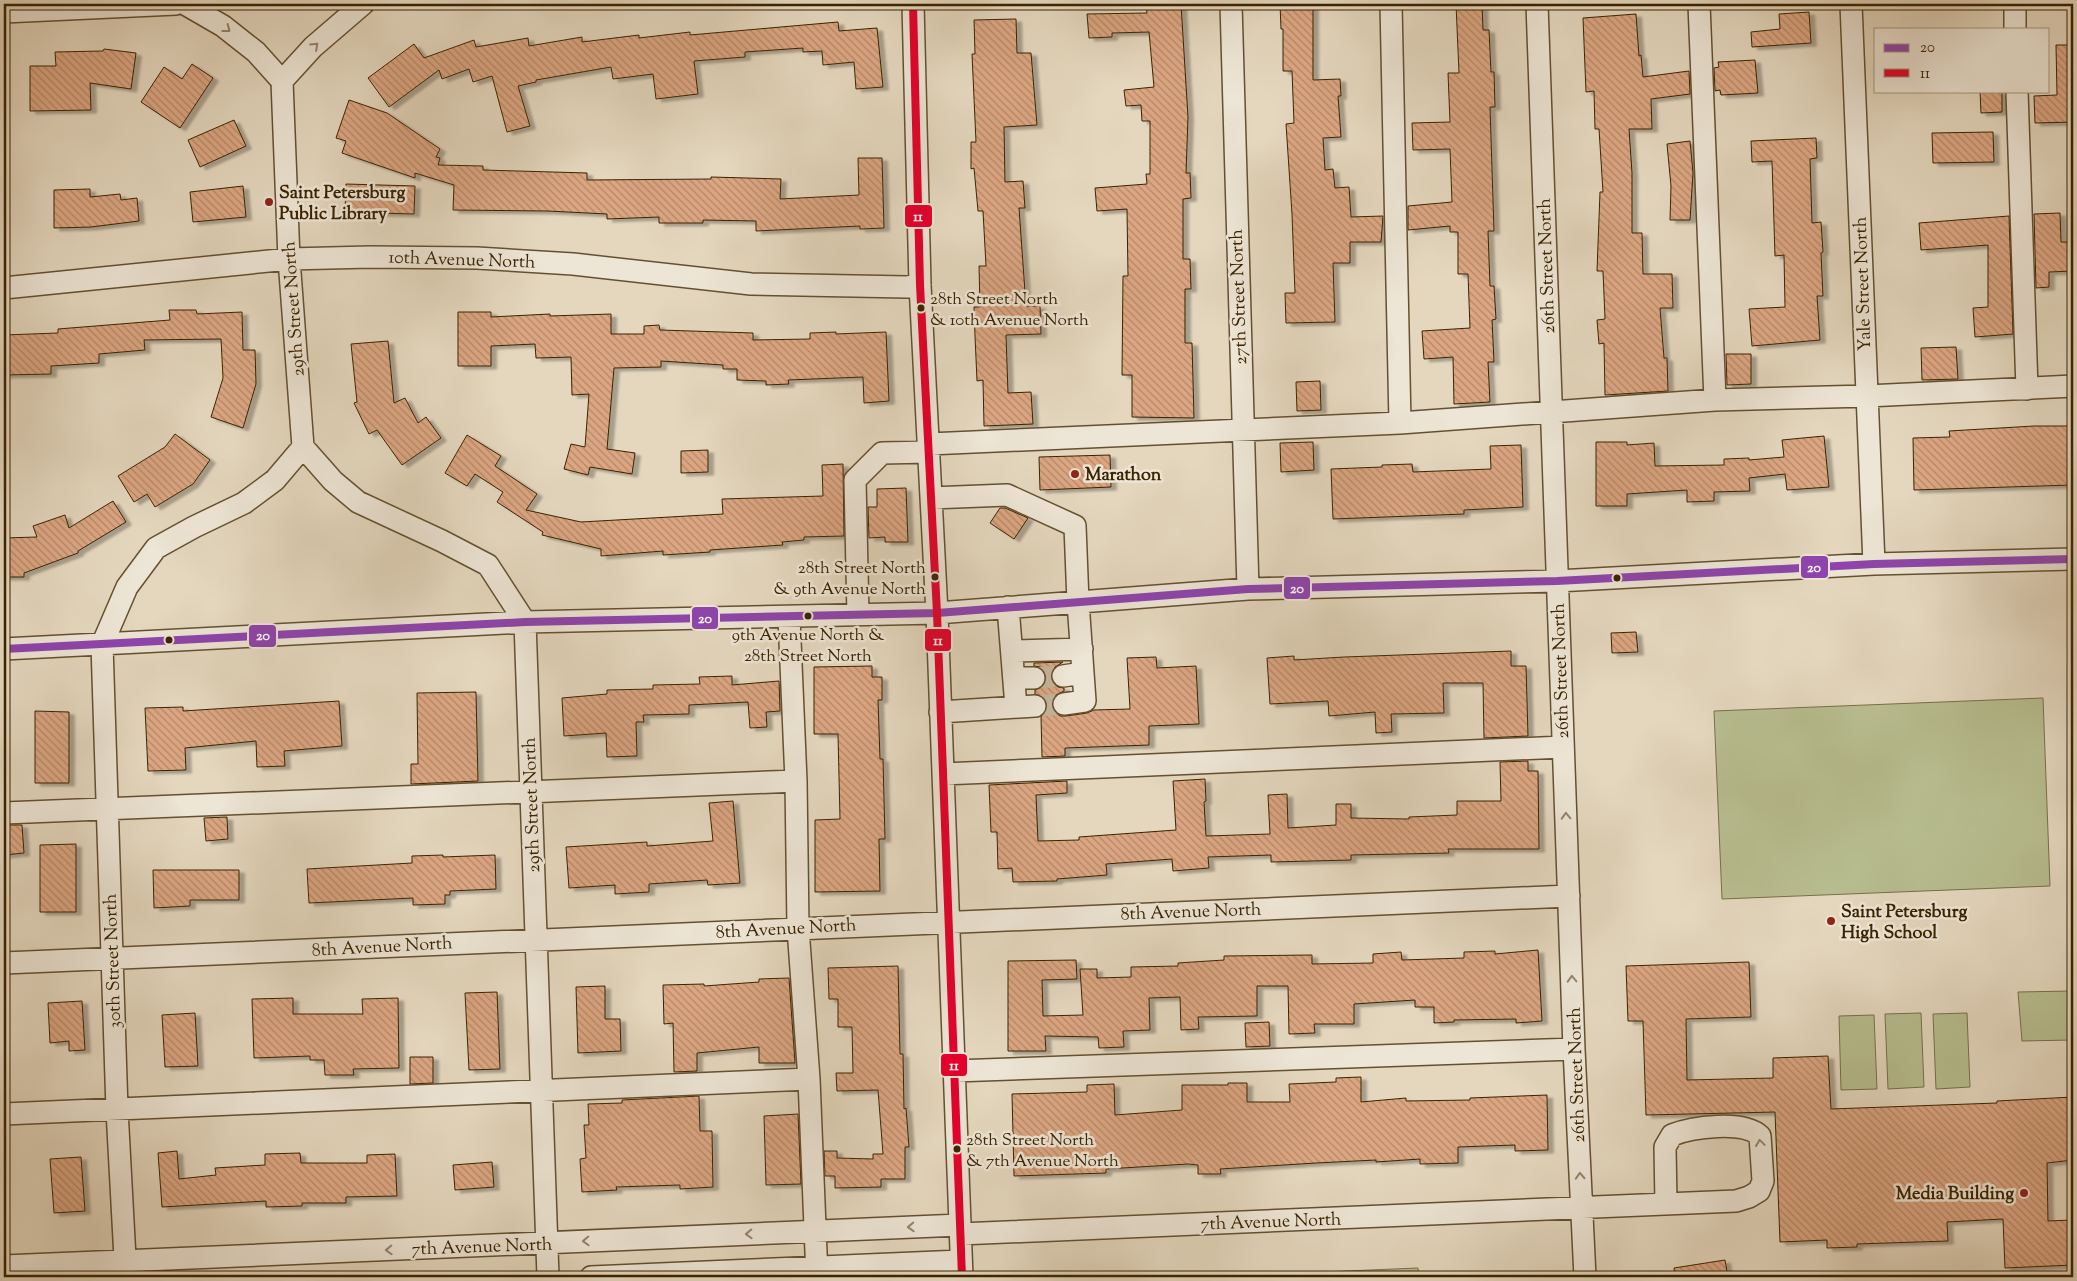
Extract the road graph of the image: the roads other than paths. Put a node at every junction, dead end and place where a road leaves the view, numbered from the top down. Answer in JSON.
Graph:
{"nodes":[{"id":1,"x":176,"y":4,"type":"edge"},
{"id":2,"x":185,"y":4,"type":"edge"},
{"id":3,"x":363,"y":4,"type":"edge"},
{"id":4,"x":913,"y":4,"type":"edge"},
{"id":5,"x":1231,"y":4,"type":"edge"},
{"id":6,"x":1391,"y":4,"type":"edge"},
{"id":7,"x":1537,"y":4,"type":"edge"},
{"id":8,"x":1699,"y":4,"type":"edge"},
{"id":9,"x":1851,"y":4,"type":"edge"},
{"id":10,"x":2014,"y":4,"type":"edge"},
{"id":11,"x":4,"y":12,"type":"edge"},
{"id":12,"x":2015,"y":28,"type":"edge"},
{"id":13,"x":282,"y":81,"type":"junction"},
{"id":14,"x":2017,"y":92,"type":"edge"},
{"id":15,"x":289,"y":259,"type":"junction"},
{"id":16,"x":920,"y":285,"type":"junction"},
{"id":17,"x":4,"y":288,"type":"edge"},
{"id":18,"x":2073,"y":386,"type":"edge"},
{"id":19,"x":2027,"y":389,"type":"junction"},
{"id":20,"x":1867,"y":396,"type":"junction"},
{"id":21,"x":1715,"y":400,"type":"junction"},
{"id":22,"x":1551,"y":411,"type":"junction"},
{"id":23,"x":1400,"y":423,"type":"junction"},
{"id":24,"x":1242,"y":429,"type":"junction"},
{"id":25,"x":303,"y":447,"type":"junction"},
{"id":26,"x":929,"y":448,"type":"junction"},
{"id":27,"x":931,"y":498,"type":"junction"},
{"id":28,"x":2073,"y":559,"type":"edge"},
{"id":29,"x":1874,"y":564,"type":"junction"},
{"id":30,"x":1557,"y":581,"type":"junction"},
{"id":31,"x":1248,"y":589,"type":"junction"},
{"id":32,"x":1078,"y":602,"type":"junction"},
{"id":33,"x":1008,"y":607,"type":"junction"},
{"id":34,"x":937,"y":613,"type":"junction"},
{"id":35,"x":858,"y":615,"type":"junction"},
{"id":36,"x":789,"y":617,"type":"junction"},
{"id":37,"x":525,"y":622,"type":"junction"},
{"id":38,"x":102,"y":645,"type":"junction"},
{"id":39,"x":4,"y":649,"type":"edge"},
{"id":40,"x":1082,"y":649,"type":"junction"},
{"id":41,"x":1012,"y":651,"type":"junction"},
{"id":42,"x":1064,"y":704,"type":"tunnel mouth"},
{"id":43,"x":940,"y":712,"type":"junction"},
{"id":44,"x":1563,"y":747,"type":"junction"},
{"id":45,"x":943,"y":774,"type":"junction"},
{"id":46,"x":796,"y":781,"type":"junction"},
{"id":47,"x":531,"y":792,"type":"junction"},
{"id":48,"x":107,"y":808,"type":"junction"},
{"id":49,"x":4,"y":813,"type":"edge"},
{"id":50,"x":1569,"y":896,"type":"junction"},
{"id":51,"x":947,"y":921,"type":"junction"},
{"id":52,"x":798,"y":928,"type":"junction"},
{"id":53,"x":536,"y":940,"type":"junction"},
{"id":54,"x":112,"y":958,"type":"junction"},
{"id":55,"x":4,"y":963,"type":"edge"},
{"id":56,"x":1574,"y":1049,"type":"junction"},
{"id":57,"x":954,"y":1071,"type":"junction"},
{"id":58,"x":809,"y":1079,"type":"junction"},
{"id":59,"x":542,"y":1092,"type":"junction"},
{"id":60,"x":117,"y":1110,"type":"junction"},
{"id":61,"x":4,"y":1114,"type":"edge"},
{"id":62,"x":1666,"y":1204,"type":"junction"},
{"id":63,"x":1581,"y":1208,"type":"junction"},
{"id":64,"x":960,"y":1230,"type":"junction"},
{"id":65,"x":816,"y":1232,"type":"junction"},
{"id":66,"x":547,"y":1243,"type":"junction"},
{"id":67,"x":4,"y":1266,"type":"edge"},
{"id":68,"x":126,"y":1269,"type":"edge"},
{"id":69,"x":961,"y":1269,"type":"edge"},
{"id":70,"x":817,"y":1272,"type":"edge"},
{"id":71,"x":548,"y":1277,"type":"edge"},
{"id":72,"x":591,"y":1277,"type":"edge"},
{"id":73,"x":1584,"y":1277,"type":"edge"}],
"edges":[{"from":1,"to":11,"type":"street"},
{"from":2,"to":13,"type":"street","one_way":true},
{"from":13,"to":3,"type":"street","one_way":true},
{"from":4,"to":16,"type":"street"},
{"from":5,"to":24,"type":"street","name":"27th Street North"},
{"from":6,"to":23,"type":"street"},
{"from":7,"to":22,"type":"street","name":"26th Street North"},
{"from":8,"to":21,"type":"street"},
{"from":9,"to":20,"type":"street","name":"Yale Street North"},
{"from":10,"to":12,"type":"street"},
{"from":13,"to":15,"type":"street","name":"29th Street North"},
{"from":14,"to":19,"type":"street"},
{"from":15,"to":16,"type":"street","name":"10th Avenue North"},
{"from":15,"to":17,"type":"street","name":"10th Avenue North"},
{"from":15,"to":25,"type":"street","name":"29th Street North"},
{"from":16,"to":26,"type":"street"},
{"from":18,"to":19,"type":"street"},
{"from":19,"to":20,"type":"street"},
{"from":20,"to":21,"type":"street"},
{"from":20,"to":29,"type":"street","name":"Yale Street North"},
{"from":21,"to":22,"type":"street"},
{"from":22,"to":23,"type":"street"},
{"from":22,"to":30,"type":"street","name":"26th Street North"},
{"from":23,"to":24,"type":"street"},
{"from":24,"to":26,"type":"street"},
{"from":24,"to":31,"type":"street","name":"27th Street North"},
{"from":25,"to":37,"type":"street"},
{"from":25,"to":38,"type":"street"},
{"from":26,"to":27,"type":"street"},
{"from":26,"to":35,"type":"street"},
{"from":27,"to":32,"type":"street"},
{"from":27,"to":34,"type":"street"},
{"from":28,"to":29,"type":"street"},
{"from":29,"to":30,"type":"street"},
{"from":30,"to":31,"type":"street"},
{"from":30,"to":44,"type":"street","name":"26th Street North"},
{"from":31,"to":32,"type":"street"},
{"from":32,"to":33,"type":"street"},
{"from":32,"to":40,"type":"street"},
{"from":33,"to":34,"type":"street"},
{"from":33,"to":41,"type":"street"},
{"from":34,"to":35,"type":"street"},
{"from":34,"to":43,"type":"street"},
{"from":35,"to":36,"type":"street"},
{"from":36,"to":37,"type":"street"},
{"from":36,"to":46,"type":"street"},
{"from":37,"to":38,"type":"street"},
{"from":37,"to":47,"type":"street","name":"29th Street North"},
{"from":38,"to":39,"type":"street"},
{"from":38,"to":48,"type":"street","name":"30th Street North"},
{"from":40,"to":41,"type":"street"},
{"from":40,"to":42,"type":"street"},
{"from":41,"to":43,"type":"street"},
{"from":43,"to":45,"type":"street"},
{"from":44,"to":45,"type":"street"},
{"from":50,"to":44,"type":"street","name":"26th Street North","one_way":true},
{"from":45,"to":51,"type":"street"},
{"from":46,"to":47,"type":"street"},
{"from":46,"to":52,"type":"street"},
{"from":47,"to":48,"type":"street"},
{"from":47,"to":53,"type":"street","name":"29th Street North"},
{"from":48,"to":49,"type":"street"},
{"from":48,"to":54,"type":"street","name":"30th Street North"},
{"from":50,"to":51,"type":"street","name":"8th Avenue North"},
{"from":56,"to":50,"type":"street","name":"26th Street North","one_way":true},
{"from":51,"to":52,"type":"street","name":"8th Avenue North"},
{"from":51,"to":57,"type":"street"},
{"from":52,"to":53,"type":"street","name":"8th Avenue North"},
{"from":52,"to":58,"type":"street"},
{"from":53,"to":54,"type":"street","name":"8th Avenue North"},
{"from":53,"to":59,"type":"street","name":"29th Street North"},
{"from":54,"to":55,"type":"street","name":"8th Avenue North"},
{"from":54,"to":60,"type":"street","name":"30th Street North"},
{"from":56,"to":57,"type":"street"},
{"from":63,"to":56,"type":"street","name":"26th Street North","one_way":true},
{"from":57,"to":64,"type":"street"},
{"from":58,"to":59,"type":"street"},
{"from":58,"to":65,"type":"street"},
{"from":59,"to":60,"type":"street"},
{"from":59,"to":66,"type":"street","name":"29th Street North"},
{"from":60,"to":61,"type":"street"},
{"from":60,"to":68,"type":"street","name":"30th Street North"},
{"from":62,"to":62,"type":"street","one_way":true},
{"from":62,"to":63,"type":"street","name":"7th Avenue North"},
{"from":63,"to":64,"type":"street","name":"7th Avenue North"},
{"from":63,"to":73,"type":"street","name":"26th Street North"},
{"from":64,"to":65,"type":"street","name":"7th Avenue North","one_way":true},
{"from":64,"to":69,"type":"street"},
{"from":65,"to":66,"type":"street","name":"7th Avenue North","one_way":true},
{"from":65,"to":70,"type":"street"},
{"from":66,"to":68,"type":"street","name":"7th Avenue North","one_way":true},
{"from":66,"to":71,"type":"street","name":"29th Street North"},
{"from":67,"to":68,"type":"street","name":"7th Avenue North"},
{"from":69,"to":70,"type":"street"},
{"from":70,"to":72,"type":"street"}]}
